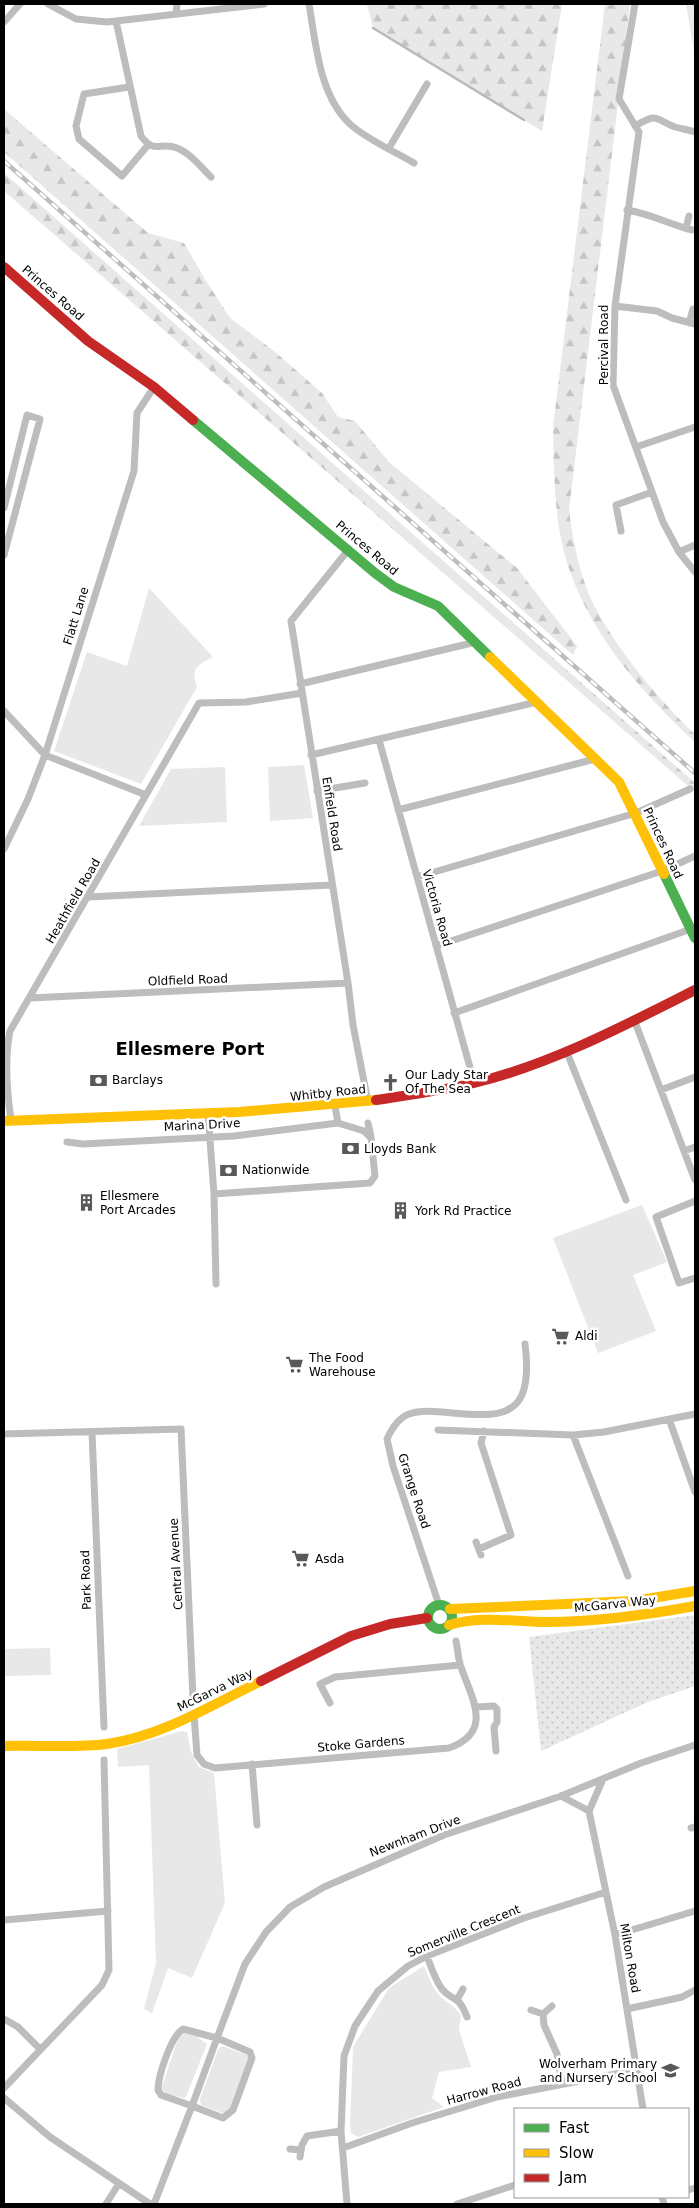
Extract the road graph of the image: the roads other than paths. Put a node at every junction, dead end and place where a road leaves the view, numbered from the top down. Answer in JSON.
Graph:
{"nodes":[{"id":1,"x":20,"y":4,"type":"edge"},
{"id":2,"x":48,"y":4,"type":"edge"},
{"id":3,"x":177,"y":4,"type":"edge"},
{"id":4,"x":264,"y":4,"type":"edge"},
{"id":5,"x":308,"y":4,"type":"edge"},
{"id":6,"x":635,"y":4,"type":"edge"},
{"id":7,"x":176,"y":14,"type":"junction"},
{"id":8,"x":116,"y":21,"type":"junction"},
{"id":9,"x":4,"y":22,"type":"edge"},
{"id":10,"x":427,"y":84,"type":"dead end"},
{"id":11,"x":129,"y":87,"type":"junction"},
{"id":12,"x":637,"y":129,"type":"junction"},
{"id":13,"x":695,"y":129,"type":"edge"},
{"id":14,"x":148,"y":145,"type":"junction"},
{"id":15,"x":389,"y":148,"type":"junction"},
{"id":16,"x":414,"y":163,"type":"dead end"},
{"id":17,"x":211,"y":177,"type":"dead end"},
{"id":18,"x":627,"y":210,"type":"junction"},
{"id":19,"x":689,"y":216,"type":"dead end"},
{"id":20,"x":4,"y":267,"type":"edge"},
{"id":21,"x":615,"y":306,"type":"junction"},
{"id":22,"x":692,"y":309,"type":"dead end"},
{"id":23,"x":692,"y":323,"type":"edge"},
{"id":24,"x":154,"y":387,"type":"junction"},
{"id":25,"x":695,"y":427,"type":"edge"},
{"id":26,"x":636,"y":447,"type":"junction"},
{"id":27,"x":652,"y":492,"type":"junction"},
{"id":28,"x":4,"y":506,"type":"edge"},
{"id":29,"x":16,"y":506,"type":"junction"},
{"id":30,"x":621,"y":531,"type":"dead end"},
{"id":31,"x":695,"y":545,"type":"edge"},
{"id":32,"x":348,"y":549,"type":"junction"},
{"id":33,"x":679,"y":552,"type":"junction"},
{"id":34,"x":4,"y":555,"type":"edge"},
{"id":35,"x":695,"y":572,"type":"edge"},
{"id":36,"x":476,"y":642,"type":"junction"},
{"id":37,"x":300,"y":684,"type":"junction"},
{"id":38,"x":302,"y":693,"type":"junction"},
{"id":39,"x":537,"y":702,"type":"junction"},
{"id":40,"x":4,"y":711,"type":"edge"},
{"id":41,"x":379,"y":740,"type":"junction"},
{"id":42,"x":45,"y":755,"type":"junction"},
{"id":43,"x":311,"y":755,"type":"junction"},
{"id":44,"x":595,"y":759,"type":"junction"},
{"id":45,"x":365,"y":783,"type":"dead end"},
{"id":46,"x":690,"y":789,"type":"dead end"},
{"id":47,"x":317,"y":791,"type":"junction"},
{"id":48,"x":146,"y":795,"type":"junction"},
{"id":49,"x":398,"y":810,"type":"junction"},
{"id":50,"x":636,"y":813,"type":"junction"},
{"id":51,"x":4,"y":849,"type":"edge"},
{"id":52,"x":695,"y":856,"type":"edge"},
{"id":53,"x":662,"y":871,"type":"junction"},
{"id":54,"x":417,"y":878,"type":"junction"},
{"id":55,"x":332,"y":885,"type":"junction"},
{"id":56,"x":88,"y":897,"type":"junction"},
{"id":57,"x":694,"y":931,"type":"edge"},
{"id":58,"x":436,"y":946,"type":"junction"},
{"id":59,"x":348,"y":983,"type":"junction"},
{"id":60,"x":695,"y":990,"type":"edge"},
{"id":61,"x":30,"y":998,"type":"junction"},
{"id":62,"x":454,"y":1013,"type":"junction"},
{"id":63,"x":635,"y":1022,"type":"junction"},
{"id":64,"x":566,"y":1050,"type":"junction"},
{"id":65,"x":695,"y":1077,"type":"edge"},
{"id":66,"x":474,"y":1082,"type":"junction"},
{"id":67,"x":661,"y":1090,"type":"junction"},
{"id":68,"x":368,"y":1102,"type":"junction"},
{"id":69,"x":335,"y":1106,"type":"junction"},
{"id":70,"x":208,"y":1113,"type":"junction"},
{"id":71,"x":8,"y":1121,"type":"edge"},
{"id":72,"x":368,"y":1122,"type":"dead end"},
{"id":73,"x":338,"y":1123,"type":"junction"},
{"id":74,"x":209,"y":1136,"type":"junction"},
{"id":75,"x":371,"y":1138,"type":"junction"},
{"id":76,"x":67,"y":1142,"type":"dead end"},
{"id":77,"x":695,"y":1147,"type":"edge"},
{"id":78,"x":684,"y":1151,"type":"junction"},
{"id":79,"x":695,"y":1180,"type":"edge"},
{"id":80,"x":214,"y":1194,"type":"junction"},
{"id":81,"x":626,"y":1200,"type":"dead end"},
{"id":82,"x":695,"y":1201,"type":"edge"},
{"id":83,"x":695,"y":1278,"type":"edge"},
{"id":84,"x":216,"y":1284,"type":"dead end"},
{"id":85,"x":525,"y":1344,"type":"dead end"},
{"id":86,"x":695,"y":1414,"type":"edge"},
{"id":87,"x":669,"y":1419,"type":"junction"},
{"id":88,"x":438,"y":1430,"type":"dead end"},
{"id":89,"x":484,"y":1430,"type":"junction"},
{"id":90,"x":92,"y":1432,"type":"junction"},
{"id":91,"x":4,"y":1434,"type":"edge"},
{"id":92,"x":573,"y":1435,"type":"junction"},
{"id":93,"x":695,"y":1492,"type":"edge"},
{"id":94,"x":479,"y":1549,"type":"dead end"},
{"id":95,"x":628,"y":1576,"type":"dead end"},
{"id":96,"x":695,"y":1591,"type":"edge"},
{"id":97,"x":439,"y":1604,"type":"junction"},
{"id":98,"x":695,"y":1606,"type":"edge"},
{"id":99,"x":450,"y":1609,"type":"junction"},
{"id":100,"x":428,"y":1618,"type":"junction"},
{"id":101,"x":449,"y":1626,"type":"junction"},
{"id":102,"x":456,"y":1641,"type":"dead end"},
{"id":103,"x":460,"y":1665,"type":"junction"},
{"id":104,"x":193,"y":1698,"type":"dead end"},
{"id":105,"x":330,"y":1703,"type":"dead end"},
{"id":106,"x":476,"y":1707,"type":"junction"},
{"id":107,"x":194,"y":1714,"type":"junction"},
{"id":108,"x":104,"y":1727,"type":"dead end"},
{"id":109,"x":695,"y":1745,"type":"edge"},
{"id":110,"x":4,"y":1746,"type":"edge"},
{"id":111,"x":496,"y":1751,"type":"dead end"},
{"id":112,"x":104,"y":1760,"type":"dead end"},
{"id":113,"x":252,"y":1764,"type":"junction"},
{"id":114,"x":604,"y":1779,"type":"junction"},
{"id":115,"x":561,"y":1796,"type":"junction"},
{"id":116,"x":589,"y":1811,"type":"junction"},
{"id":117,"x":257,"y":1825,"type":"dead end"},
{"id":118,"x":606,"y":1892,"type":"junction"},
{"id":119,"x":108,"y":1911,"type":"junction"},
{"id":120,"x":695,"y":1912,"type":"edge"},
{"id":121,"x":4,"y":1920,"type":"edge"},
{"id":122,"x":614,"y":1935,"type":"junction"},
{"id":123,"x":427,"y":1956,"type":"junction"},
{"id":124,"x":463,"y":1989,"type":"dead end"},
{"id":125,"x":695,"y":1990,"type":"edge"},
{"id":126,"x":458,"y":1998,"type":"junction"},
{"id":127,"x":552,"y":2006,"type":"dead end"},
{"id":128,"x":627,"y":2009,"type":"junction"},
{"id":129,"x":531,"y":2010,"type":"dead end"},
{"id":130,"x":543,"y":2014,"type":"junction"},
{"id":131,"x":467,"y":2017,"type":"dead end"},
{"id":132,"x":4,"y":2019,"type":"edge"},
{"id":133,"x":217,"y":2038,"type":"junction"},
{"id":134,"x":40,"y":2049,"type":"junction"},
{"id":135,"x":636,"y":2070,"type":"junction"},
{"id":136,"x":562,"y":2083,"type":"junction"},
{"id":137,"x":4,"y":2088,"type":"edge"},
{"id":138,"x":4,"y":2098,"type":"edge"},
{"id":139,"x":192,"y":2106,"type":"junction"},
{"id":140,"x":643,"y":2108,"type":"edge"},
{"id":141,"x":341,"y":2131,"type":"junction"},
{"id":142,"x":343,"y":2148,"type":"junction"},
{"id":143,"x":290,"y":2149,"type":"dead end"},
{"id":144,"x":118,"y":2184,"type":"junction"},
{"id":145,"x":514,"y":2184,"type":"edge"},
{"id":146,"x":106,"y":2204,"type":"edge"},
{"id":147,"x":150,"y":2204,"type":"edge"},
{"id":148,"x":154,"y":2204,"type":"edge"},
{"id":149,"x":347,"y":2204,"type":"edge"},
{"id":150,"x":457,"y":2204,"type":"edge"}],
"edges":[{"from":1,"to":9,"type":"street"},
{"from":2,"to":8,"type":"street"},
{"from":3,"to":7,"type":"street"},
{"from":4,"to":7,"type":"street"},
{"from":5,"to":15,"type":"street"},
{"from":6,"to":12,"type":"street"},
{"from":7,"to":8,"type":"street"},
{"from":8,"to":11,"type":"street"},
{"from":10,"to":15,"type":"street"},
{"from":11,"to":14,"type":"street"},
{"from":11,"to":14,"type":"street"},
{"from":12,"to":13,"type":"street"},
{"from":12,"to":18,"type":"street","name":"Percival Road"},
{"from":14,"to":17,"type":"street"},
{"from":15,"to":16,"type":"street"},
{"from":18,"to":19,"type":"street"},
{"from":18,"to":21,"type":"street","name":"Percival Road"},
{"from":20,"to":24,"type":"street","name":"Princes Road"},
{"from":21,"to":23,"type":"street"},
{"from":21,"to":26,"type":"street","name":"Percival Road"},
{"from":22,"to":23,"type":"street"},
{"from":24,"to":32,"type":"street","name":"Princes Road"},
{"from":24,"to":42,"type":"street","name":"Flatt Lane"},
{"from":25,"to":26,"type":"street"},
{"from":26,"to":27,"type":"street","name":"Percival Road"},
{"from":27,"to":30,"type":"street"},
{"from":27,"to":33,"type":"street","name":"Percival Road"},
{"from":28,"to":29,"type":"street"},
{"from":28,"to":29,"type":"street"},
{"from":29,"to":34,"type":"street"},
{"from":31,"to":33,"type":"street"},
{"from":32,"to":36,"type":"street","name":"Princes Road"},
{"from":32,"to":37,"type":"street","name":"Enfield Road"},
{"from":33,"to":35,"type":"street","name":"Percival Road"},
{"from":36,"to":37,"type":"street"},
{"from":36,"to":39,"type":"street","name":"Princes Road"},
{"from":37,"to":38,"type":"street","name":"Enfield Road"},
{"from":38,"to":43,"type":"street","name":"Enfield Road"},
{"from":38,"to":48,"type":"street","name":"Heathfield Road"},
{"from":39,"to":41,"type":"street"},
{"from":39,"to":44,"type":"street","name":"Princes Road"},
{"from":40,"to":42,"type":"street"},
{"from":41,"to":43,"type":"street"},
{"from":41,"to":49,"type":"street","name":"Victoria Road"},
{"from":42,"to":48,"type":"street"},
{"from":42,"to":51,"type":"street","name":"Flatt Lane"},
{"from":43,"to":47,"type":"street","name":"Enfield Road"},
{"from":44,"to":49,"type":"street"},
{"from":44,"to":50,"type":"street","name":"Princes Road"},
{"from":45,"to":47,"type":"street"},
{"from":46,"to":50,"type":"street"},
{"from":47,"to":55,"type":"street","name":"Enfield Road"},
{"from":48,"to":56,"type":"street","name":"Heathfield Road"},
{"from":49,"to":54,"type":"street","name":"Victoria Road"},
{"from":50,"to":53,"type":"street","name":"Princes Road"},
{"from":50,"to":54,"type":"street"},
{"from":52,"to":53,"type":"street"},
{"from":53,"to":57,"type":"street","name":"Princes Road"},
{"from":53,"to":58,"type":"street"},
{"from":54,"to":58,"type":"street","name":"Victoria Road"},
{"from":55,"to":56,"type":"street"},
{"from":55,"to":59,"type":"street","name":"Enfield Road"},
{"from":56,"to":61,"type":"street","name":"Heathfield Road"},
{"from":57,"to":62,"type":"street"},
{"from":58,"to":62,"type":"street","name":"Victoria Road"},
{"from":59,"to":61,"type":"street","name":"Oldfield Road"},
{"from":59,"to":68,"type":"street","name":"Enfield Road"},
{"from":60,"to":63,"type":"street","name":"Whitby Road"},
{"from":61,"to":71,"type":"street","name":"Heathfield Road"},
{"from":62,"to":66,"type":"street","name":"Victoria Road"},
{"from":63,"to":64,"type":"street","name":"Whitby Road"},
{"from":63,"to":67,"type":"street"},
{"from":64,"to":66,"type":"street","name":"Whitby Road"},
{"from":64,"to":81,"type":"street"},
{"from":65,"to":67,"type":"street"},
{"from":66,"to":68,"type":"street","name":"Whitby Road"},
{"from":67,"to":78,"type":"street"},
{"from":68,"to":69,"type":"street","name":"Whitby Road"},
{"from":69,"to":70,"type":"street","name":"Whitby Road"},
{"from":69,"to":73,"type":"street"},
{"from":70,"to":71,"type":"street","name":"Whitby Road"},
{"from":70,"to":74,"type":"street"},
{"from":72,"to":75,"type":"street"},
{"from":73,"to":74,"type":"street","name":"Marina Drive"},
{"from":73,"to":75,"type":"street"},
{"from":74,"to":76,"type":"street","name":"Marina Drive"},
{"from":74,"to":80,"type":"street"},
{"from":75,"to":80,"type":"street"},
{"from":77,"to":78,"type":"street"},
{"from":78,"to":79,"type":"street"},
{"from":80,"to":84,"type":"street"},
{"from":82,"to":83,"type":"street"},
{"from":85,"to":97,"type":"street","name":"Grange Road"},
{"from":86,"to":87,"type":"street"},
{"from":87,"to":92,"type":"street"},
{"from":87,"to":93,"type":"street"},
{"from":88,"to":89,"type":"street"},
{"from":89,"to":92,"type":"street"},
{"from":89,"to":94,"type":"street"},
{"from":90,"to":91,"type":"street"},
{"from":90,"to":104,"type":"street","name":"Central Avenue"},
{"from":90,"to":108,"type":"street","name":"Park Road"},
{"from":92,"to":95,"type":"street"},
{"from":96,"to":99,"type":"street","name":"McGarva Way"},
{"from":97,"to":99,"type":"street"},
{"from":97,"to":100,"type":"street"},
{"from":98,"to":101,"type":"street","name":"McGarva Way"},
{"from":99,"to":101,"type":"street"},
{"from":100,"to":101,"type":"street"},
{"from":100,"to":107,"type":"street","name":"McGarva Way"},
{"from":102,"to":103,"type":"street","name":"Stoke Gardens"},
{"from":103,"to":105,"type":"street"},
{"from":103,"to":106,"type":"street","name":"Stoke Gardens"},
{"from":106,"to":111,"type":"street"},
{"from":106,"to":113,"type":"street","name":"Stoke Gardens"},
{"from":107,"to":110,"type":"street","name":"McGarva Way"},
{"from":107,"to":113,"type":"street","name":"Stoke Gardens"},
{"from":109,"to":114,"type":"street","name":"Newnham Drive"},
{"from":112,"to":119,"type":"street"},
{"from":113,"to":117,"type":"street"},
{"from":114,"to":115,"type":"street","name":"Newnham Drive"},
{"from":114,"to":116,"type":"street"},
{"from":115,"to":116,"type":"street"},
{"from":115,"to":133,"type":"street","name":"Newnham Drive"},
{"from":116,"to":118,"type":"street","name":"Milton Road"},
{"from":118,"to":122,"type":"street","name":"Milton Road"},
{"from":118,"to":123,"type":"street","name":"Somerville Crescent"},
{"from":119,"to":121,"type":"street"},
{"from":119,"to":134,"type":"street"},
{"from":120,"to":122,"type":"street"},
{"from":122,"to":128,"type":"street","name":"Milton Road"},
{"from":123,"to":126,"type":"street"},
{"from":123,"to":141,"type":"street","name":"Somerville Crescent"},
{"from":124,"to":126,"type":"street"},
{"from":125,"to":128,"type":"street"},
{"from":126,"to":131,"type":"street"},
{"from":127,"to":130,"type":"street"},
{"from":128,"to":135,"type":"street","name":"Milton Road"},
{"from":129,"to":130,"type":"street"},
{"from":130,"to":136,"type":"street"},
{"from":132,"to":134,"type":"street"},
{"from":133,"to":139,"type":"street","name":"Newnham Drive"},
{"from":133,"to":139,"type":"street"},
{"from":133,"to":139,"type":"street"},
{"from":134,"to":137,"type":"street"},
{"from":135,"to":136,"type":"street","name":"Harrow Road"},
{"from":135,"to":140,"type":"street","name":"Milton Road"},
{"from":136,"to":142,"type":"street","name":"Harrow Road"},
{"from":138,"to":144,"type":"street"},
{"from":139,"to":148,"type":"street","name":"Newnham Drive"},
{"from":141,"to":142,"type":"street","name":"Somerville Crescent"},
{"from":141,"to":143,"type":"street"},
{"from":142,"to":149,"type":"street","name":"Somerville Crescent"},
{"from":144,"to":146,"type":"street"},
{"from":144,"to":147,"type":"street"},
{"from":145,"to":150,"type":"street"}]}
